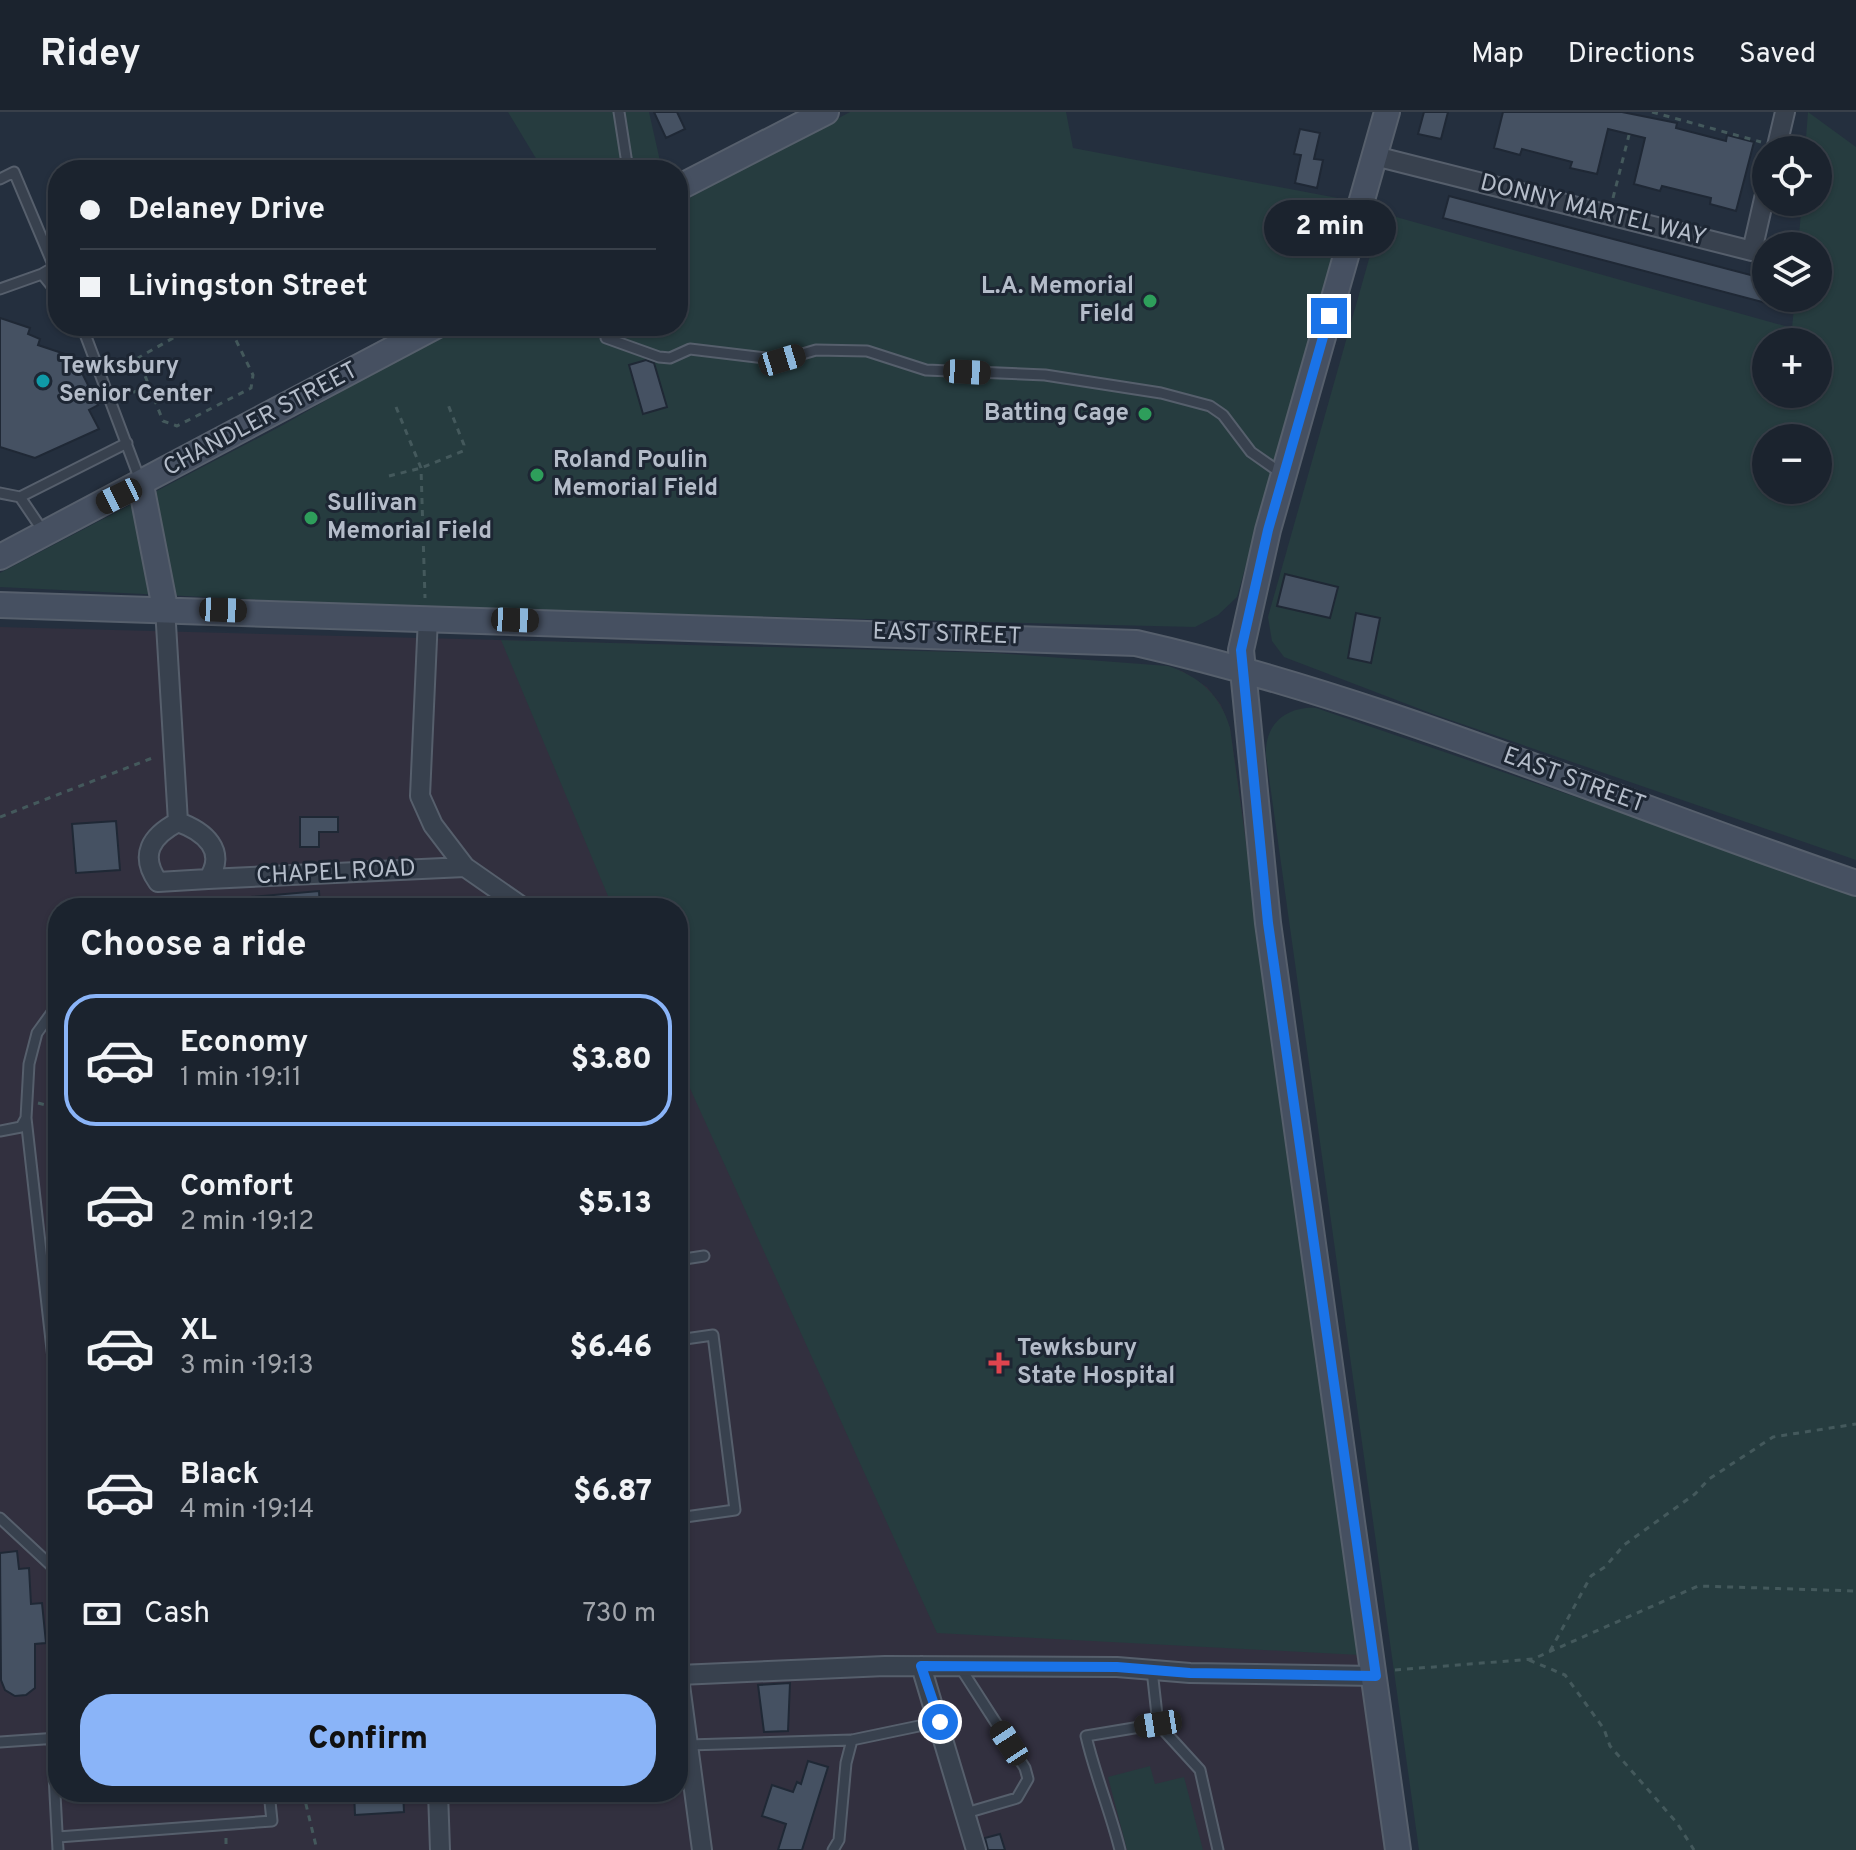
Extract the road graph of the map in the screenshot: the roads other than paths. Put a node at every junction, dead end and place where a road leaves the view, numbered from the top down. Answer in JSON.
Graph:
{"nodes":[{"id":1,"x":619,"y":112,"type":"edge"},
{"id":2,"x":826,"y":112,"type":"edge"},
{"id":3,"x":1387,"y":112,"type":"edge"},
{"id":4,"x":1785,"y":112,"type":"edge"},
{"id":5,"x":1779,"y":136,"type":"edge"},
{"id":6,"x":1375,"y":156,"type":"junction"},
{"id":7,"x":626,"y":160,"type":"edge"},
{"id":8,"x":0,"y":179,"type":"edge"},
{"id":9,"x":688,"y":183,"type":"edge"},
{"id":10,"x":1760,"y":216,"type":"edge"},
{"id":11,"x":48,"y":253,"type":"edge"},
{"id":12,"x":48,"y":270,"type":"edge"},
{"id":13,"x":42,"y":274,"type":"junction"},
{"id":14,"x":48,"y":282,"type":"edge"},
{"id":15,"x":0,"y":289,"type":"edge"},
{"id":16,"x":86,"y":336,"type":"edge"},
{"id":17,"x":417,"y":336,"type":"edge"},
{"id":18,"x":606,"y":338,"type":"dead end"},
{"id":19,"x":127,"y":443,"type":"junction"},
{"id":20,"x":1284,"y":474,"type":"junction"},
{"id":21,"x":141,"y":485,"type":"junction"},
{"id":22,"x":0,"y":493,"type":"edge"},
{"id":23,"x":20,"y":497,"type":"junction"},
{"id":24,"x":44,"y":534,"type":"junction"},
{"id":25,"x":0,"y":557,"type":"edge"},
{"id":26,"x":0,"y":605,"type":"edge"},
{"id":27,"x":165,"y":608,"type":"junction"},
{"id":28,"x":428,"y":617,"type":"junction"},
{"id":29,"x":1243,"y":670,"type":"junction"},
{"id":30,"x":178,"y":822,"type":"junction"},
{"id":31,"x":465,"y":867,"type":"junction"},
{"id":32,"x":208,"y":879,"type":"junction"},
{"id":33,"x":1856,"y":883,"type":"edge"},
{"id":34,"x":510,"y":898,"type":"edge"},
{"id":35,"x":48,"y":1018,"type":"edge"},
{"id":36,"x":26,"y":1118,"type":"junction"},
{"id":37,"x":0,"y":1131,"type":"edge"},
{"id":38,"x":704,"y":1256,"type":"dead end"},
{"id":39,"x":688,"y":1258,"type":"edge"},
{"id":40,"x":48,"y":1314,"type":"edge"},
{"id":41,"x":688,"y":1339,"type":"edge"},
{"id":42,"x":688,"y":1517,"type":"edge"},
{"id":43,"x":0,"y":1518,"type":"edge"},
{"id":44,"x":48,"y":1563,"type":"edge"},
{"id":45,"x":921,"y":1666,"type":"junction"},
{"id":46,"x":960,"y":1667,"type":"junction"},
{"id":47,"x":1152,"y":1670,"type":"junction"},
{"id":48,"x":688,"y":1673,"type":"edge"},
{"id":49,"x":1376,"y":1676,"type":"junction"},
{"id":50,"x":940,"y":1722,"type":"junction"},
{"id":51,"x":1158,"y":1724,"type":"junction"},
{"id":52,"x":688,"y":1733,"type":"edge"},
{"id":53,"x":48,"y":1739,"type":"edge"},
{"id":54,"x":852,"y":1740,"type":"junction"},
{"id":55,"x":0,"y":1742,"type":"edge"},
{"id":56,"x":688,"y":1759,"type":"edge"},
{"id":57,"x":57,"y":1802,"type":"edge"},
{"id":58,"x":270,"y":1802,"type":"edge"},
{"id":59,"x":438,"y":1802,"type":"edge"},
{"id":60,"x":966,"y":1813,"type":"junction"},
{"id":61,"x":58,"y":1837,"type":"junction"},
{"id":62,"x":58,"y":1850,"type":"edge"},
{"id":63,"x":440,"y":1850,"type":"edge"},
{"id":64,"x":702,"y":1850,"type":"edge"},
{"id":65,"x":833,"y":1850,"type":"edge"},
{"id":66,"x":976,"y":1850,"type":"edge"},
{"id":67,"x":1120,"y":1850,"type":"edge"},
{"id":68,"x":1218,"y":1850,"type":"edge"},
{"id":69,"x":1398,"y":1850,"type":"edge"}],
"edges":[{"from":1,"to":7,"type":"lane"},
{"from":2,"to":9,"type":"street"},
{"from":3,"to":6,"type":"street"},
{"from":4,"to":5,"type":"street"},
{"from":6,"to":10,"type":"street","name":"DONNY MARTEL WAY"},
{"from":6,"to":20,"type":"street"},
{"from":8,"to":11,"type":"lane"},
{"from":12,"to":13,"type":"lane"},
{"from":13,"to":14,"type":"lane"},
{"from":13,"to":15,"type":"lane"},
{"from":16,"to":19,"type":"lane"},
{"from":17,"to":21,"type":"street","name":"CHANDLER STREET"},
{"from":18,"to":20,"type":"lane"},
{"from":19,"to":21,"type":"lane"},
{"from":19,"to":23,"type":"lane"},
{"from":20,"to":29,"type":"street"},
{"from":21,"to":24,"type":"street","name":"CHANDLER STREET"},
{"from":21,"to":27,"type":"street"},
{"from":22,"to":23,"type":"lane"},
{"from":23,"to":24,"type":"lane"},
{"from":24,"to":25,"type":"street","name":"CHANDLER STREET"},
{"from":26,"to":27,"type":"street","name":"EAST STREET"},
{"from":27,"to":28,"type":"street","name":"EAST STREET"},
{"from":27,"to":30,"type":"street"},
{"from":28,"to":29,"type":"street","name":"EAST STREET"},
{"from":28,"to":31,"type":"street"},
{"from":29,"to":33,"type":"street","name":"EAST STREET"},
{"from":29,"to":49,"type":"street"},
{"from":30,"to":32,"type":"street"},
{"from":30,"to":32,"type":"street","name":"CHAPEL ROAD"},
{"from":31,"to":32,"type":"street","name":"CHAPEL ROAD"},
{"from":31,"to":34,"type":"street"},
{"from":35,"to":36,"type":"lane"},
{"from":36,"to":37,"type":"lane"},
{"from":36,"to":40,"type":"lane"},
{"from":38,"to":39,"type":"lane"},
{"from":41,"to":42,"type":"lane"},
{"from":43,"to":44,"type":"lane"},
{"from":45,"to":46,"type":"street"},
{"from":45,"to":48,"type":"street"},
{"from":45,"to":50,"type":"street"},
{"from":46,"to":47,"type":"street"},
{"from":46,"to":60,"type":"lane"},
{"from":47,"to":49,"type":"street"},
{"from":47,"to":51,"type":"lane"},
{"from":49,"to":69,"type":"street"},
{"from":50,"to":54,"type":"lane"},
{"from":50,"to":60,"type":"street"},
{"from":51,"to":67,"type":"lane"},
{"from":51,"to":68,"type":"lane"},
{"from":52,"to":54,"type":"lane"},
{"from":53,"to":55,"type":"lane"},
{"from":54,"to":65,"type":"lane"},
{"from":56,"to":64,"type":"street"},
{"from":57,"to":61,"type":"lane"},
{"from":58,"to":61,"type":"lane"},
{"from":59,"to":63,"type":"street"},
{"from":60,"to":66,"type":"street"},
{"from":61,"to":62,"type":"lane"}]}
